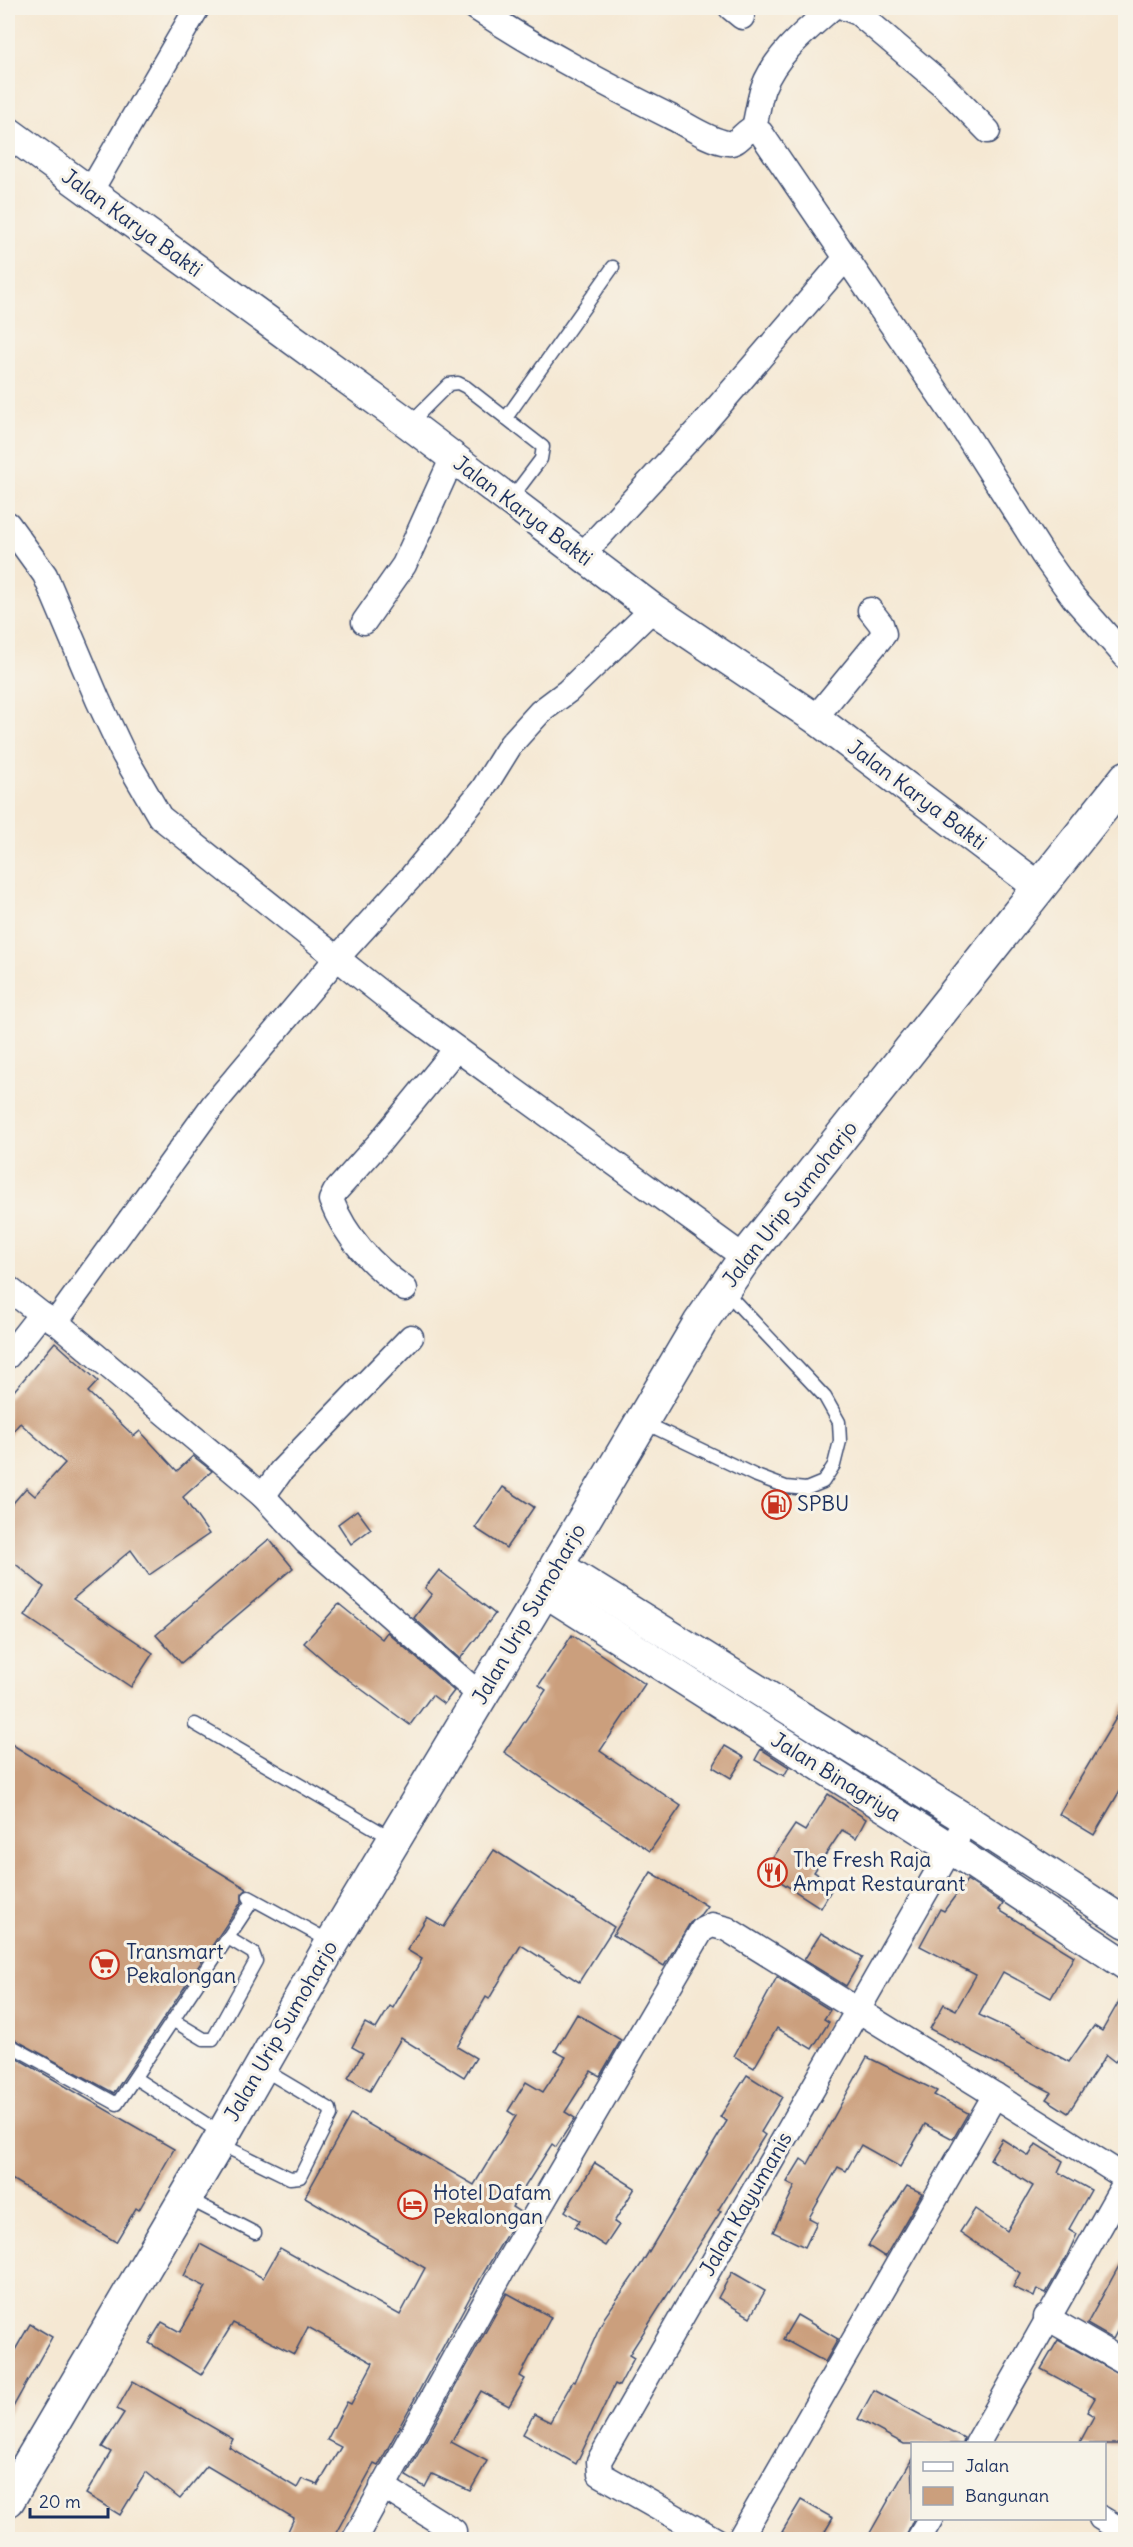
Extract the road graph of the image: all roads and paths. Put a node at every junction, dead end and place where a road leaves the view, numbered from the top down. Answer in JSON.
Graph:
{"nodes":[{"id":1,"x":197,"y":8,"type":"edge"},
{"id":2,"x":476,"y":8,"type":"edge"},
{"id":3,"x":832,"y":8,"type":"edge"},
{"id":4,"x":845,"y":8,"type":"edge"},
{"id":5,"x":754,"y":128,"type":"junction"},
{"id":6,"x":988,"y":131,"type":"dead end"},
{"id":7,"x":8,"y":132,"type":"edge"},
{"id":8,"x":90,"y":192,"type":"junction"},
{"id":9,"x":845,"y":259,"type":"junction"},
{"id":10,"x":614,"y":267,"type":"dead end"},
{"id":11,"x":506,"y":418,"type":"junction"},
{"id":12,"x":409,"y":424,"type":"junction"},
{"id":13,"x":452,"y":459,"type":"junction"},
{"id":14,"x":510,"y":500,"type":"junction"},
{"id":15,"x":8,"y":524,"type":"edge"},
{"id":16,"x":582,"y":555,"type":"junction"},
{"id":17,"x":653,"y":609,"type":"junction"},
{"id":18,"x":870,"y":609,"type":"dead end"},
{"id":19,"x":364,"y":622,"type":"dead end"},
{"id":20,"x":1125,"y":657,"type":"edge"},
{"id":21,"x":814,"y":718,"type":"junction"},
{"id":22,"x":1125,"y":778,"type":"edge"},
{"id":23,"x":1040,"y":888,"type":"junction"},
{"id":24,"x":337,"y":958,"type":"junction"},
{"id":25,"x":456,"y":1048,"type":"junction"},
{"id":26,"x":745,"y":1258,"type":"junction"},
{"id":27,"x":8,"y":1288,"type":"edge"},
{"id":28,"x":405,"y":1289,"type":"dead end"},
{"id":29,"x":723,"y":1289,"type":"junction"},
{"id":30,"x":49,"y":1318,"type":"junction"},
{"id":31,"x":411,"y":1337,"type":"dead end"},
{"id":32,"x":8,"y":1356,"type":"edge"},
{"id":33,"x":643,"y":1422,"type":"junction"},
{"id":34,"x":262,"y":1496,"type":"junction"},
{"id":35,"x":551,"y":1578,"type":"junction"},
{"id":36,"x":481,"y":1696,"type":"junction"},
{"id":37,"x":195,"y":1724,"type":"dead end"},
{"id":38,"x":849,"y":1747,"type":"junction"},
{"id":39,"x":832,"y":1775,"type":"junction"},
{"id":40,"x":967,"y":1820,"type":"junction"},
{"id":41,"x":394,"y":1840,"type":"junction"},
{"id":42,"x":950,"y":1848,"type":"junction"},
{"id":43,"x":1125,"y":1923,"type":"edge"},
{"id":44,"x":228,"y":1938,"type":"junction"},
{"id":45,"x":332,"y":1943,"type":"junction"},
{"id":46,"x":1121,"y":1955,"type":"edge"},
{"id":47,"x":856,"y":2009,"type":"junction"},
{"id":48,"x":174,"y":2021,"type":"junction"},
{"id":49,"x":8,"y":2044,"type":"edge"},
{"id":50,"x":260,"y":2068,"type":"junction"},
{"id":51,"x":135,"y":2078,"type":"junction"},
{"id":52,"x":995,"y":2095,"type":"junction"},
{"id":53,"x":220,"y":2138,"type":"junction"},
{"id":54,"x":1125,"y":2180,"type":"edge"},
{"id":55,"x":186,"y":2197,"type":"junction"},
{"id":56,"x":255,"y":2233,"type":"dead end"},
{"id":57,"x":1047,"y":2317,"type":"junction"},
{"id":58,"x":1125,"y":2363,"type":"edge"},
{"id":59,"x":978,"y":2442,"type":"edge"},
{"id":60,"x":15,"y":2467,"type":"edge"},
{"id":61,"x":382,"y":2486,"type":"junction"},
{"id":62,"x":8,"y":2500,"type":"edge"},
{"id":63,"x":930,"y":2520,"type":"edge"},
{"id":64,"x":1104,"y":2520,"type":"edge"},
{"id":65,"x":454,"y":2531,"type":"dead end"},
{"id":66,"x":1125,"y":2533,"type":"edge"},
{"id":67,"x":354,"y":2540,"type":"edge"},
{"id":68,"x":716,"y":2540,"type":"edge"},
{"id":69,"x":739,"y":2540,"type":"edge"},
{"id":70,"x":918,"y":2540,"type":"edge"}],
"edges":[{"from":1,"to":8,"type":"street"},
{"from":2,"to":5,"type":"street"},
{"from":3,"to":5,"type":"street"},
{"from":4,"to":6,"type":"street"},
{"from":5,"to":9,"type":"street"},
{"from":7,"to":8,"type":"street","name":"Jalan Karya Bakti"},
{"from":8,"to":12,"type":"street","name":"Jalan Karya Bakti"},
{"from":9,"to":16,"type":"street"},
{"from":9,"to":20,"type":"street"},
{"from":10,"to":11,"type":"lane"},
{"from":11,"to":12,"type":"lane"},
{"from":11,"to":14,"type":"lane"},
{"from":12,"to":13,"type":"street","name":"Jalan Karya Bakti"},
{"from":13,"to":14,"type":"street","name":"Jalan Karya Bakti"},
{"from":13,"to":19,"type":"street"},
{"from":14,"to":16,"type":"street","name":"Jalan Karya Bakti"},
{"from":15,"to":24,"type":"street"},
{"from":16,"to":17,"type":"street","name":"Jalan Karya Bakti"},
{"from":17,"to":21,"type":"street","name":"Jalan Karya Bakti"},
{"from":17,"to":24,"type":"street"},
{"from":18,"to":21,"type":"street"},
{"from":21,"to":23,"type":"street","name":"Jalan Karya Bakti"},
{"from":22,"to":23,"type":"main road","name":"Jalan Urip Sumoharjo"},
{"from":23,"to":26,"type":"main road","name":"Jalan Urip Sumoharjo"},
{"from":24,"to":25,"type":"street"},
{"from":24,"to":30,"type":"street"},
{"from":25,"to":26,"type":"street"},
{"from":25,"to":28,"type":"street"},
{"from":26,"to":29,"type":"main road","name":"Jalan Urip Sumoharjo"},
{"from":27,"to":30,"type":"street"},
{"from":29,"to":33,"type":"main road","name":"Jalan Urip Sumoharjo"},
{"from":29,"to":33,"type":"lane"},
{"from":30,"to":32,"type":"street"},
{"from":30,"to":34,"type":"street"},
{"from":31,"to":34,"type":"street"},
{"from":33,"to":35,"type":"main road","name":"Jalan Urip Sumoharjo"},
{"from":34,"to":36,"type":"street"},
{"from":35,"to":36,"type":"main road","name":"Jalan Urip Sumoharjo"},
{"from":35,"to":38,"type":"street","name":"Jalan Binagriya"},
{"from":35,"to":39,"type":"street","name":"Jalan Binagriya"},
{"from":36,"to":41,"type":"main road","name":"Jalan Urip Sumoharjo"},
{"from":37,"to":41,"type":"lane"},
{"from":38,"to":39,"type":"street"},
{"from":38,"to":40,"type":"street","name":"Jalan Binagriya"},
{"from":39,"to":42,"type":"street","name":"Jalan Binagriya"},
{"from":40,"to":42,"type":"street","name":"Jalan Kayumanis"},
{"from":40,"to":43,"type":"street","name":"Jalan Binagriya"},
{"from":41,"to":45,"type":"main road","name":"Jalan Urip Sumoharjo"},
{"from":42,"to":46,"type":"street","name":"Jalan Binagriya"},
{"from":42,"to":47,"type":"street","name":"Jalan Kayumanis"},
{"from":44,"to":45,"type":"lane"},
{"from":44,"to":48,"type":"lane"},
{"from":44,"to":48,"type":"lane"},
{"from":45,"to":50,"type":"main road","name":"Jalan Urip Sumoharjo"},
{"from":47,"to":52,"type":"street"},
{"from":47,"to":61,"type":"street"},
{"from":47,"to":68,"type":"street","name":"Jalan Kayumanis"},
{"from":48,"to":51,"type":"lane"},
{"from":49,"to":51,"type":"lane"},
{"from":50,"to":53,"type":"main road","name":"Jalan Urip Sumoharjo"},
{"from":50,"to":53,"type":"lane"},
{"from":51,"to":53,"type":"lane"},
{"from":52,"to":54,"type":"street"},
{"from":52,"to":69,"type":"street"},
{"from":53,"to":55,"type":"main road","name":"Jalan Urip Sumoharjo"},
{"from":54,"to":57,"type":"street"},
{"from":55,"to":56,"type":"lane"},
{"from":55,"to":60,"type":"main road","name":"Jalan Urip Sumoharjo"},
{"from":57,"to":58,"type":"street"},
{"from":57,"to":59,"type":"street"},
{"from":60,"to":62,"type":"main road","name":"Jalan Urip Sumoharjo"},
{"from":61,"to":65,"type":"street"},
{"from":61,"to":67,"type":"street"},
{"from":63,"to":70,"type":"street"},
{"from":64,"to":66,"type":"street"}]}
